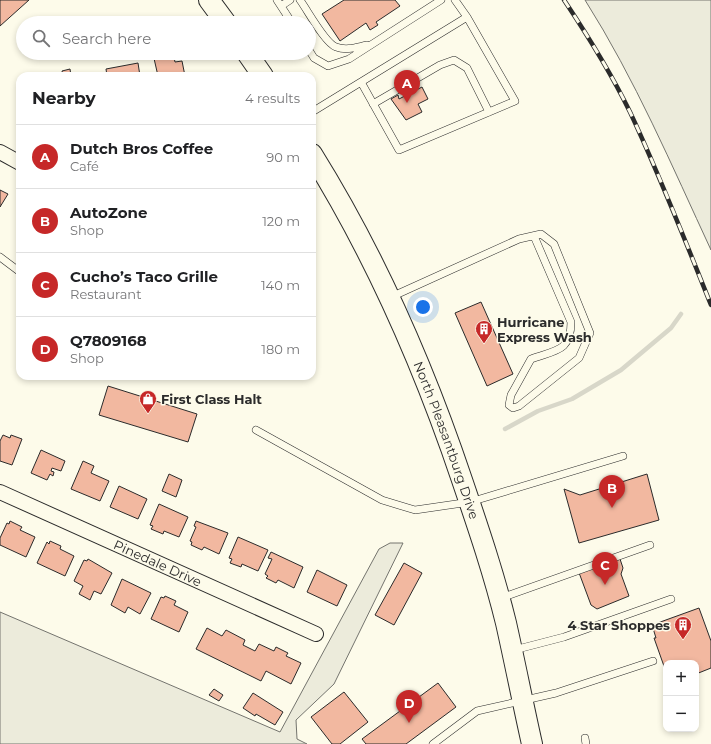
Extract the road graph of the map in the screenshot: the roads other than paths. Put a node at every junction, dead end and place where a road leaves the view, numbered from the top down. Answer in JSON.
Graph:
{"nodes":[{"id":1,"x":209,"y":0,"type":"edge"},
{"id":2,"x":290,"y":0,"type":"edge"},
{"id":3,"x":300,"y":0,"type":"edge"},
{"id":4,"x":440,"y":0,"type":"edge"},
{"id":5,"x":455,"y":0,"type":"edge"},
{"id":6,"x":279,"y":3,"type":"edge"},
{"id":7,"x":221,"y":16,"type":"edge"},
{"id":8,"x":287,"y":16,"type":"edge"},
{"id":9,"x":311,"y":16,"type":"edge"},
{"id":10,"x":467,"y":17,"type":"junction"},
{"id":11,"x":316,"y":24,"type":"edge"},
{"id":12,"x":372,"y":44,"type":"junction"},
{"id":13,"x":316,"y":59,"type":"edge"},
{"id":14,"x":252,"y":60,"type":"edge"},
{"id":15,"x":260,"y":72,"type":"edge"},
{"id":16,"x":361,"y":82,"type":"junction"},
{"id":17,"x":373,"y":104,"type":"junction"},
{"id":18,"x":316,"y":110,"type":"edge"},
{"id":19,"x":489,"y":112,"type":"junction"},
{"id":20,"x":0,"y":152,"type":"edge"},
{"id":21,"x":16,"y":161,"type":"edge"},
{"id":22,"x":316,"y":161,"type":"edge"},
{"id":23,"x":534,"y":236,"type":"junction"},
{"id":24,"x":0,"y":257,"type":"edge"},
{"id":25,"x":16,"y":269,"type":"edge"},
{"id":26,"x":388,"y":298,"type":"junction"},
{"id":27,"x":256,"y":430,"type":"dead end"},
{"id":28,"x":623,"y":456,"type":"dead end"},
{"id":29,"x":0,"y":492,"type":"edge"},
{"id":30,"x":470,"y":502,"type":"junction"},
{"id":31,"x":650,"y":545,"type":"dead end"},
{"id":32,"x":499,"y":599,"type":"junction"},
{"id":33,"x":671,"y":599,"type":"dead end"},
{"id":34,"x":316,"y":634,"type":"dead end"},
{"id":35,"x":512,"y":651,"type":"junction"},
{"id":36,"x":653,"y":661,"type":"dead end"},
{"id":37,"x":523,"y":702,"type":"junction"},
{"id":38,"x":433,"y":744,"type":"edge"},
{"id":39,"x":532,"y":744,"type":"edge"}],
"edges":[{"from":1,"to":7,"type":"main road"},
{"from":2,"to":6,"type":"lane"},
{"from":3,"to":9,"type":"lane"},
{"from":4,"to":12,"type":"lane"},
{"from":5,"to":10,"type":"lane"},
{"from":6,"to":8,"type":"lane"},
{"from":10,"to":16,"type":"lane"},
{"from":10,"to":19,"type":"lane"},
{"from":11,"to":12,"type":"lane"},
{"from":12,"to":13,"type":"lane"},
{"from":14,"to":15,"type":"main road"},
{"from":16,"to":17,"type":"lane"},
{"from":16,"to":18,"type":"lane"},
{"from":17,"to":19,"type":"lane"},
{"from":17,"to":19,"type":"lane"},
{"from":20,"to":21,"type":"street"},
{"from":22,"to":26,"type":"main road","name":"North Pleasantburg Drive"},
{"from":23,"to":23,"type":"lane"},
{"from":23,"to":26,"type":"lane"},
{"from":24,"to":25,"type":"lane"},
{"from":26,"to":30,"type":"main road","name":"North Pleasantburg Drive"},
{"from":27,"to":30,"type":"lane"},
{"from":28,"to":30,"type":"lane"},
{"from":29,"to":34,"type":"street","name":"Pinedale Drive"},
{"from":30,"to":32,"type":"main road","name":"North Pleasantburg Drive"},
{"from":31,"to":32,"type":"lane"},
{"from":32,"to":35,"type":"main road","name":"North Pleasantburg Drive"},
{"from":33,"to":35,"type":"lane"},
{"from":35,"to":37,"type":"main road","name":"North Pleasantburg Drive"},
{"from":36,"to":37,"type":"lane"},
{"from":37,"to":38,"type":"lane"},
{"from":37,"to":39,"type":"main road","name":"North Pleasantburg Drive"}]}
